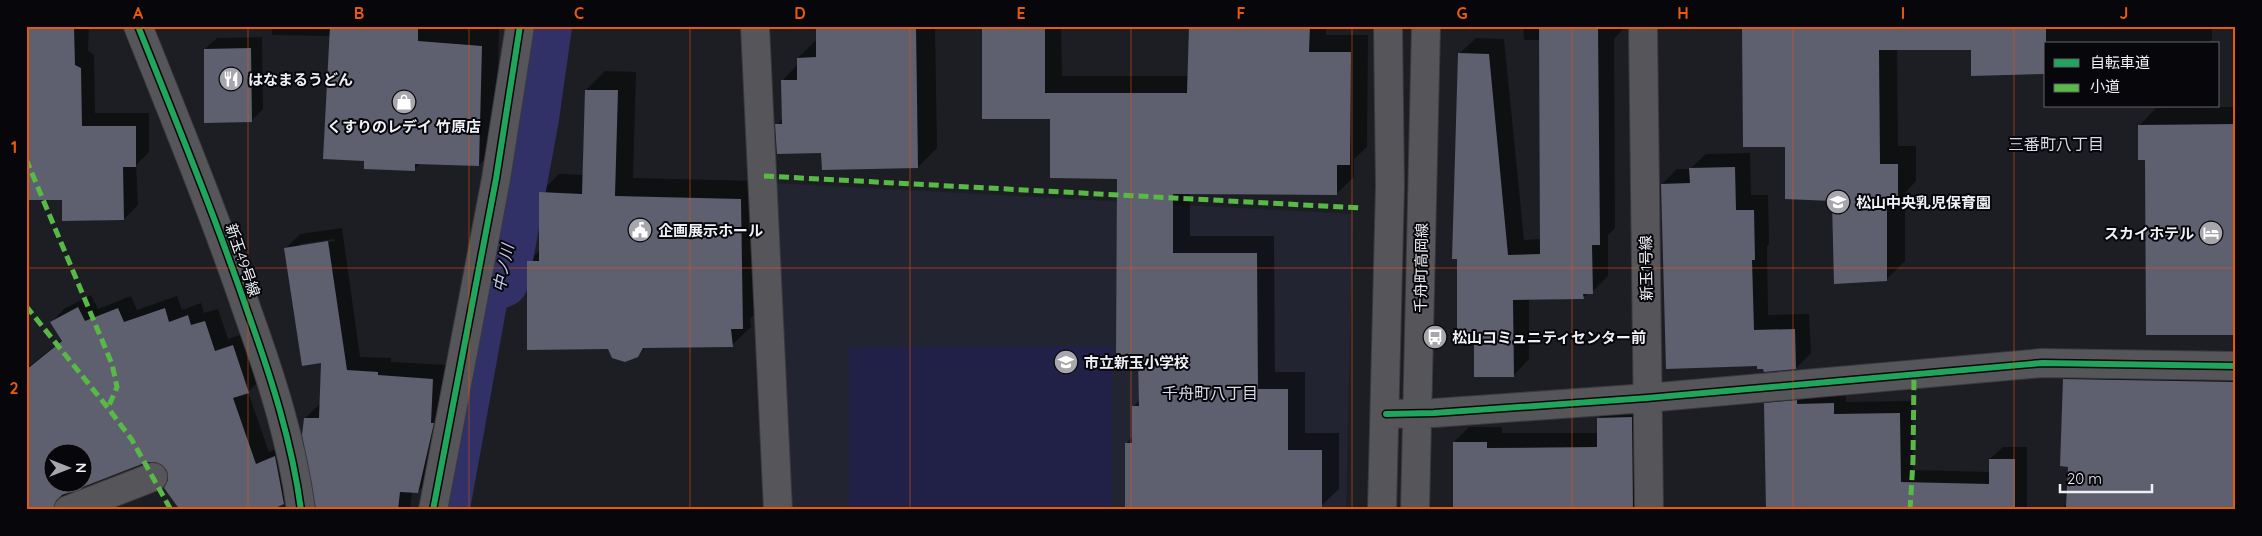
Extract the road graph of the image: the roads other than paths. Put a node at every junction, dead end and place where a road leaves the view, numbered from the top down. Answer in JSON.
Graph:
{"nodes":[{"id":1,"x":138,"y":26,"type":"edge"},
{"id":2,"x":520,"y":26,"type":"edge"},
{"id":3,"x":755,"y":26,"type":"edge"},
{"id":4,"x":1388,"y":26,"type":"edge"},
{"id":5,"x":1426,"y":26,"type":"edge"},
{"id":6,"x":1643,"y":26,"type":"edge"},
{"id":7,"x":2236,"y":366,"type":"edge"},
{"id":8,"x":1648,"y":398,"type":"junction"},
{"id":9,"x":1418,"y":413,"type":"junction"},
{"id":10,"x":1386,"y":414,"type":"junction"},
{"id":11,"x":153,"y":477,"type":"dead end"},
{"id":12,"x":68,"y":510,"type":"edge"},
{"id":13,"x":301,"y":510,"type":"edge"},
{"id":14,"x":433,"y":510,"type":"edge"},
{"id":15,"x":778,"y":510,"type":"edge"},
{"id":16,"x":1382,"y":510,"type":"edge"},
{"id":17,"x":1415,"y":510,"type":"edge"},
{"id":18,"x":1649,"y":510,"type":"edge"}],
"edges":[{"from":1,"to":13,"type":"street","name":"新玉49号線"},
{"from":2,"to":14,"type":"street"},
{"from":3,"to":15,"type":"street"},
{"from":4,"to":10,"type":"street"},
{"from":5,"to":9,"type":"street","name":"千舟町高岡線"},
{"from":6,"to":8,"type":"street","name":"新玉1号線"},
{"from":7,"to":8,"type":"street"},
{"from":8,"to":9,"type":"street"},
{"from":8,"to":18,"type":"street","name":"新玉1号線"},
{"from":9,"to":10,"type":"street"},
{"from":9,"to":17,"type":"street","name":"千舟町高岡線"},
{"from":10,"to":16,"type":"street"},
{"from":11,"to":12,"type":"street"}]}
